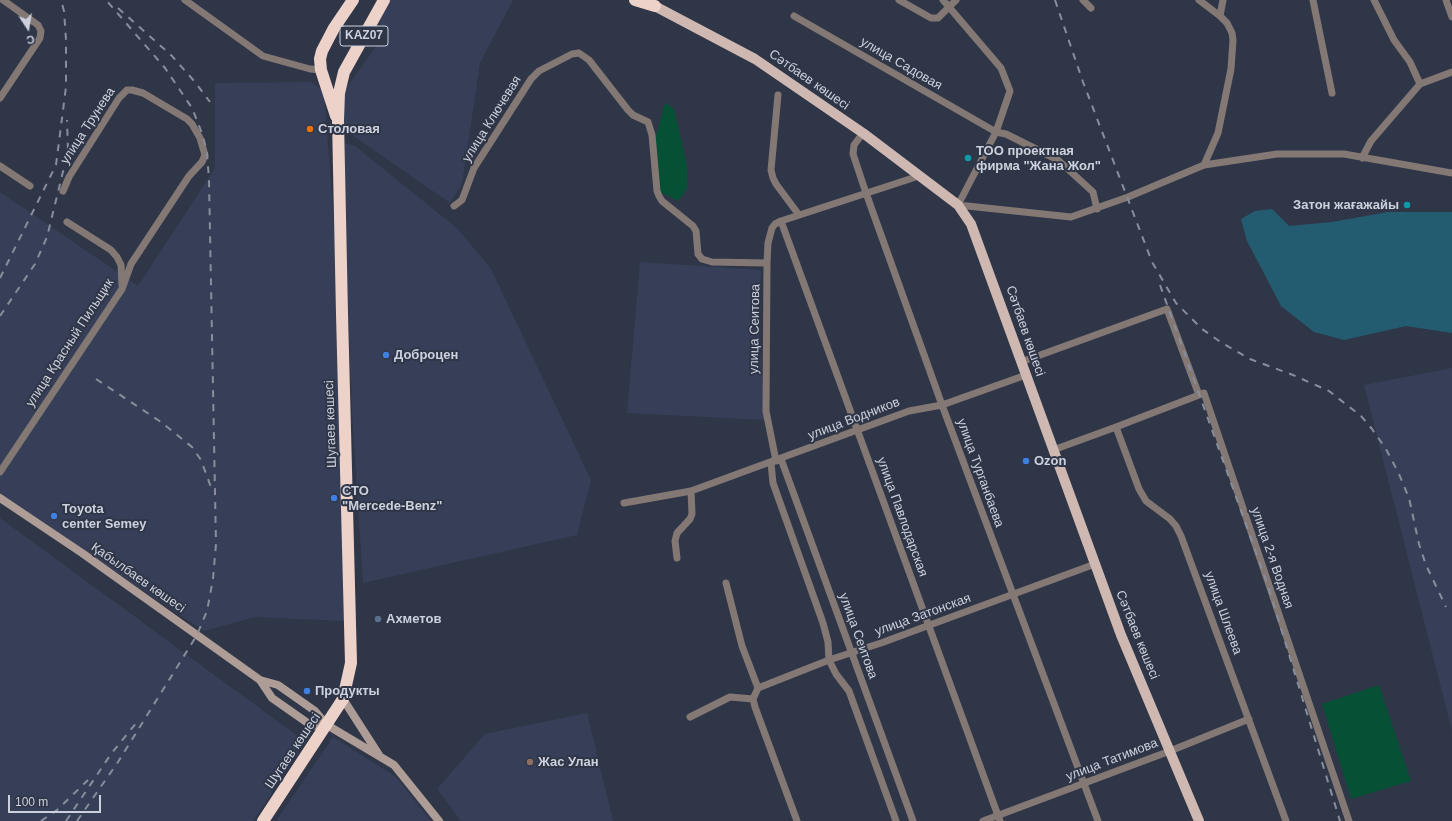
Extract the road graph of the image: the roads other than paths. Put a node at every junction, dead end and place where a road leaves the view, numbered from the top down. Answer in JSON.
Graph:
{"nodes":[{"id":1,"x":3,"y":0,"type":"edge"},
{"id":2,"x":185,"y":0,"type":"edge"},
{"id":3,"x":353,"y":0,"type":"edge"},
{"id":4,"x":384,"y":0,"type":"edge"},
{"id":5,"x":635,"y":0,"type":"edge"},
{"id":6,"x":642,"y":0,"type":"edge"},
{"id":7,"x":899,"y":0,"type":"edge"},
{"id":8,"x":943,"y":0,"type":"edge"},
{"id":9,"x":956,"y":0,"type":"edge"},
{"id":10,"x":1084,"y":0,"type":"edge"},
{"id":11,"x":1199,"y":0,"type":"edge"},
{"id":12,"x":1223,"y":0,"type":"edge"},
{"id":13,"x":1314,"y":0,"type":"edge"},
{"id":14,"x":1374,"y":0,"type":"edge"},
{"id":15,"x":1446,"y":0,"type":"edge"},
{"id":16,"x":655,"y":6,"type":"junction"},
{"id":17,"x":949,"y":7,"type":"junction"},
{"id":18,"x":1091,"y":8,"type":"dead end"},
{"id":19,"x":794,"y":16,"type":"dead end"},
{"id":20,"x":1220,"y":16,"type":"junction"},
{"id":21,"x":1452,"y":17,"type":"edge"},
{"id":22,"x":321,"y":70,"type":"junction"},
{"id":23,"x":344,"y":72,"type":"junction"},
{"id":24,"x":1452,"y":72,"type":"edge"},
{"id":25,"x":1420,"y":84,"type":"junction"},
{"id":26,"x":1332,"y":93,"type":"dead end"},
{"id":27,"x":778,"y":95,"type":"dead end"},
{"id":28,"x":0,"y":98,"type":"edge"},
{"id":29,"x":338,"y":120,"type":"junction"},
{"id":30,"x":996,"y":132,"type":"junction"},
{"id":31,"x":863,"y":133,"type":"junction"},
{"id":32,"x":203,"y":146,"type":"joint"},
{"id":33,"x":1362,"y":158,"type":"junction"},
{"id":34,"x":1204,"y":165,"type":"junction"},
{"id":35,"x":0,"y":166,"type":"edge"},
{"id":36,"x":1452,"y":173,"type":"edge"},
{"id":37,"x":920,"y":176,"type":"junction"},
{"id":38,"x":30,"y":186,"type":"dead end"},
{"id":39,"x":63,"y":191,"type":"dead end"},
{"id":40,"x":866,"y":193,"type":"junction"},
{"id":41,"x":958,"y":205,"type":"junction"},
{"id":42,"x":454,"y":206,"type":"dead end"},
{"id":43,"x":1097,"y":209,"type":"junction"},
{"id":44,"x":799,"y":215,"type":"junction"},
{"id":45,"x":781,"y":221,"type":"junction"},
{"id":46,"x":67,"y":222,"type":"dead end"},
{"id":47,"x":768,"y":263,"type":"junction"},
{"id":48,"x":122,"y":289,"type":"junction"},
{"id":49,"x":1021,"y":362,"type":"junction"},
{"id":50,"x":1026,"y":375,"type":"junction"},
{"id":51,"x":1199,"y":394,"type":"junction"},
{"id":52,"x":942,"y":405,"type":"junction"},
{"id":53,"x":1116,"y":427,"type":"junction"},
{"id":54,"x":858,"y":430,"type":"junction"},
{"id":55,"x":1054,"y":450,"type":"junction"},
{"id":56,"x":776,"y":461,"type":"junction"},
{"id":57,"x":0,"y":472,"type":"edge"},
{"id":58,"x":692,"y":491,"type":"junction"},
{"id":59,"x":0,"y":498,"type":"edge"},
{"id":60,"x":624,"y":503,"type":"dead end"},
{"id":61,"x":677,"y":558,"type":"dead end"},
{"id":62,"x":1095,"y":564,"type":"junction"},
{"id":63,"x":726,"y":584,"type":"dead end"},
{"id":64,"x":1012,"y":594,"type":"junction"},
{"id":65,"x":929,"y":626,"type":"junction"},
{"id":66,"x":851,"y":652,"type":"junction"},
{"id":67,"x":829,"y":660,"type":"junction"},
{"id":68,"x":260,"y":680,"type":"junction"},
{"id":69,"x":758,"y":688,"type":"junction"},
{"id":70,"x":343,"y":699,"type":"junction"},
{"id":71,"x":753,"y":699,"type":"junction"},
{"id":72,"x":690,"y":717,"type":"dead end"},
{"id":73,"x":1249,"y":720,"type":"junction"},
{"id":74,"x":327,"y":725,"type":"junction"},
{"id":75,"x":1170,"y":751,"type":"junction"},
{"id":76,"x":381,"y":757,"type":"junction"},
{"id":77,"x":1084,"y":784,"type":"junction"},
{"id":78,"x":998,"y":818,"type":"edge"},
{"id":79,"x":263,"y":821,"type":"edge"},
{"id":80,"x":439,"y":821,"type":"edge"},
{"id":81,"x":797,"y":821,"type":"edge"},
{"id":82,"x":896,"y":821,"type":"edge"},
{"id":83,"x":913,"y":821,"type":"edge"},
{"id":84,"x":983,"y":821,"type":"edge"},
{"id":85,"x":1098,"y":821,"type":"edge"},
{"id":86,"x":1199,"y":821,"type":"edge"},
{"id":87,"x":1286,"y":821,"type":"edge"},
{"id":88,"x":1349,"y":821,"type":"edge"}],
"edges":[{"from":1,"to":28,"type":"street"},
{"from":2,"to":22,"type":"street"},
{"from":3,"to":22,"type":"highway","name":"Шугаев көшесі","number":"KAZ07"},
{"from":4,"to":23,"type":"highway","name":"Шугаев көшесі","number":"KAZ07"},
{"from":5,"to":16,"type":"highway"},
{"from":6,"to":16,"type":"main road","name":"Сәтбаев көшесі"},
{"from":7,"to":17,"type":"street"},
{"from":8,"to":17,"type":"street"},
{"from":9,"to":17,"type":"street"},
{"from":10,"to":18,"type":"street"},
{"from":11,"to":20,"type":"street"},
{"from":12,"to":20,"type":"street"},
{"from":13,"to":26,"type":"street"},
{"from":14,"to":25,"type":"street"},
{"from":15,"to":21,"type":"street"},
{"from":16,"to":31,"type":"main road","name":"Сәтбаев көшесі"},
{"from":17,"to":30,"type":"street"},
{"from":19,"to":30,"type":"street","name":"улица Садовая"},
{"from":20,"to":34,"type":"street"},
{"from":22,"to":23,"type":"highway"},
{"from":22,"to":29,"type":"highway","name":"Шугаев көшесі","number":"KAZ07"},
{"from":23,"to":29,"type":"highway","name":"Шугаев көшесі","number":"KAZ07"},
{"from":24,"to":25,"type":"street"},
{"from":25,"to":33,"type":"street"},
{"from":27,"to":44,"type":"street"},
{"from":29,"to":70,"type":"highway","name":"Шугаев көшесі","number":"KAZ07"},
{"from":30,"to":41,"type":"street"},
{"from":30,"to":43,"type":"street","name":"улица Садовая"},
{"from":31,"to":37,"type":"main road","name":"Сәтбаев көшесі"},
{"from":31,"to":40,"type":"street","name":"улица Турганбаева"},
{"from":32,"to":39,"type":"street","name":"улица Трунева"},
{"from":32,"to":48,"type":"street","name":"улица Красный Пильщик"},
{"from":33,"to":34,"type":"street"},
{"from":33,"to":36,"type":"street"},
{"from":34,"to":43,"type":"street"},
{"from":35,"to":38,"type":"street"},
{"from":37,"to":40,"type":"street"},
{"from":37,"to":41,"type":"main road","name":"Сәтбаев көшесі"},
{"from":40,"to":44,"type":"street"},
{"from":40,"to":52,"type":"street","name":"улица Турганбаева"},
{"from":41,"to":43,"type":"street"},
{"from":41,"to":49,"type":"main road","name":"Сәтбаев көшесі"},
{"from":42,"to":47,"type":"street","name":"улица Ключевая"},
{"from":44,"to":45,"type":"street"},
{"from":45,"to":47,"type":"street","name":"улица Сеитова"},
{"from":45,"to":54,"type":"street","name":"улица Павлодарская"},
{"from":46,"to":48,"type":"street"},
{"from":47,"to":56,"type":"street","name":"улица Сеитова"},
{"from":48,"to":57,"type":"street","name":"улица Красный Пильщик"},
{"from":49,"to":50,"type":"main road","name":"Сәтбаев көшесі"},
{"from":49,"to":51,"type":"street","name":"улица 2-я Водная"},
{"from":50,"to":52,"type":"street","name":"улица Водников"},
{"from":50,"to":55,"type":"main road","name":"Сәтбаев көшесі"},
{"from":51,"to":53,"type":"street"},
{"from":51,"to":88,"type":"street","name":"улица 2-я Водная"},
{"from":52,"to":54,"type":"street","name":"улица Водников"},
{"from":52,"to":64,"type":"street","name":"улица Турганбаева"},
{"from":53,"to":55,"type":"street"},
{"from":53,"to":73,"type":"street","name":"улица Шлеева"},
{"from":54,"to":56,"type":"street","name":"улица Водников"},
{"from":54,"to":65,"type":"street","name":"улица Павлодарская"},
{"from":55,"to":62,"type":"main road","name":"Сәтбаев көшесі"},
{"from":56,"to":58,"type":"street","name":"улица Водников"},
{"from":56,"to":66,"type":"street","name":"улица Сеитова"},
{"from":56,"to":67,"type":"street","name":"улица Сеитова"},
{"from":58,"to":60,"type":"street","name":"улица Водников"},
{"from":58,"to":61,"type":"street"},
{"from":59,"to":68,"type":"main road","name":"Қабылбаев көшесі"},
{"from":62,"to":64,"type":"street","name":"улица Затонская"},
{"from":62,"to":75,"type":"main road","name":"Сәтбаев көшесі"},
{"from":63,"to":69,"type":"street"},
{"from":64,"to":65,"type":"street","name":"улица Затонская"},
{"from":64,"to":77,"type":"street","name":"улица Турганбаева"},
{"from":65,"to":66,"type":"street","name":"улица Затонская"},
{"from":65,"to":78,"type":"street","name":"улица Павлодарская"},
{"from":66,"to":67,"type":"street","name":"улица Затонская"},
{"from":66,"to":83,"type":"street","name":"улица Сеитова"},
{"from":67,"to":69,"type":"street","name":"улица Затонская"},
{"from":67,"to":82,"type":"street","name":"улица Сеитова"},
{"from":68,"to":74,"type":"main road","name":"Қабылбаев көшесі"},
{"from":68,"to":74,"type":"main road","name":"Қабылбаев көшесі"},
{"from":69,"to":71,"type":"street"},
{"from":70,"to":74,"type":"highway","name":"Шугаев көшесі","number":"KAZ07"},
{"from":70,"to":76,"type":"main road"},
{"from":71,"to":72,"type":"street"},
{"from":71,"to":81,"type":"street"},
{"from":73,"to":75,"type":"street","name":"улица Татимова"},
{"from":73,"to":87,"type":"street","name":"улица Шлеева"},
{"from":74,"to":76,"type":"main road","name":"Қабылбаев көшесі"},
{"from":74,"to":79,"type":"highway","name":"Шугаев көшесі","number":"KAZ07"},
{"from":75,"to":77,"type":"street","name":"улица Татимова"},
{"from":75,"to":86,"type":"main road","name":"Сәтбаев көшесі"},
{"from":76,"to":80,"type":"main road","name":"Қабылбаев көшесі"},
{"from":77,"to":78,"type":"street","name":"улица Татимова"},
{"from":77,"to":85,"type":"street","name":"улица Турганбаева"},
{"from":78,"to":84,"type":"street","name":"улица Татимова"}]}
